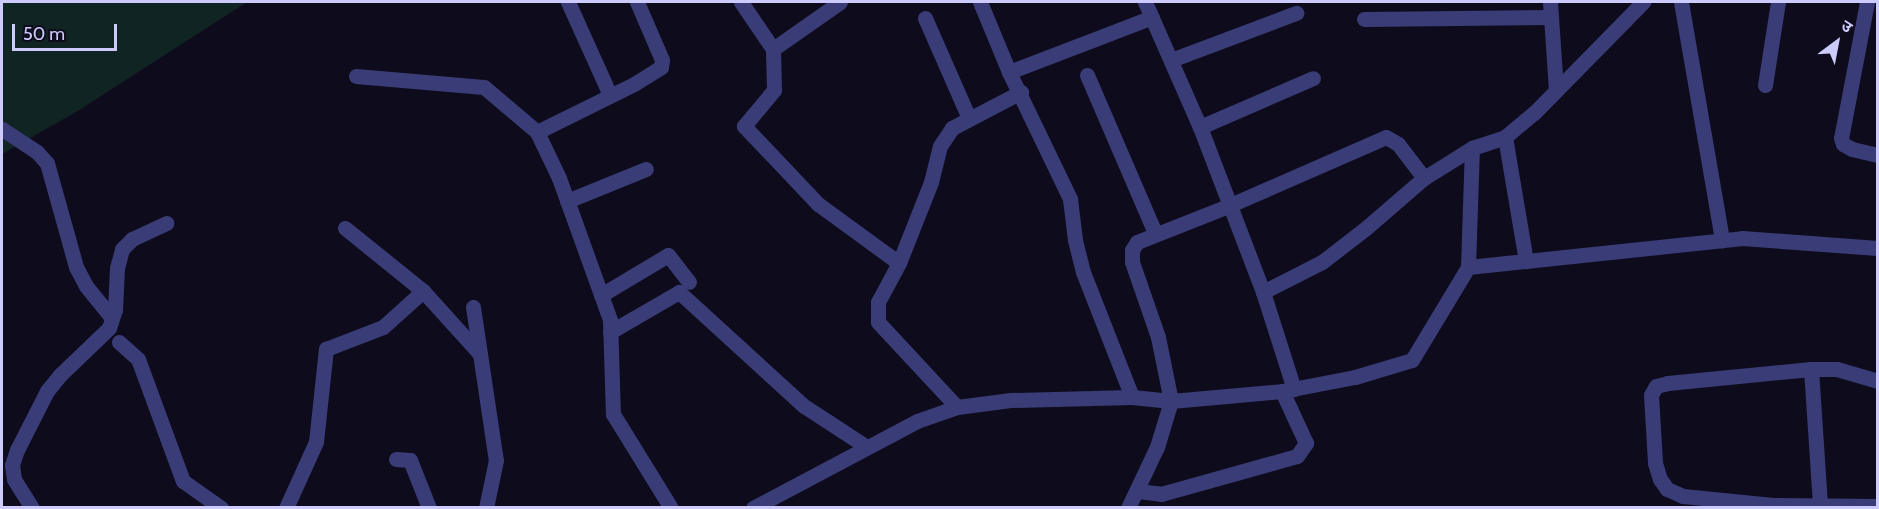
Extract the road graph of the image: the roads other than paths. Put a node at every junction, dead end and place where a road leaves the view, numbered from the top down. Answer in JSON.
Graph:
{"nodes":[{"id":1,"x":568,"y":2,"type":"edge"},
{"id":2,"x":637,"y":2,"type":"edge"},
{"id":3,"x":741,"y":2,"type":"edge"},
{"id":4,"x":840,"y":2,"type":"edge"},
{"id":5,"x":980,"y":2,"type":"edge"},
{"id":6,"x":1643,"y":2,"type":"edge"},
{"id":7,"x":1681,"y":2,"type":"edge"},
{"id":8,"x":1778,"y":2,"type":"edge"},
{"id":9,"x":1867,"y":2,"type":"edge"},
{"id":10,"x":1148,"y":9,"type":"edge"},
{"id":11,"x":1550,"y":9,"type":"edge"},
{"id":12,"x":1296,"y":13,"type":"dead end"},
{"id":13,"x":925,"y":18,"type":"dead end"},
{"id":14,"x":1364,"y":19,"type":"dead end"},
{"id":15,"x":773,"y":49,"type":"junction"},
{"id":16,"x":1171,"y":60,"type":"junction"},
{"id":17,"x":1009,"y":72,"type":"junction"},
{"id":18,"x":1087,"y":75,"type":"dead end"},
{"id":19,"x":356,"y":76,"type":"dead end"},
{"id":20,"x":1313,"y":78,"type":"dead end"},
{"id":21,"x":1765,"y":85,"type":"dead end"},
{"id":22,"x":1556,"y":89,"type":"junction"},
{"id":23,"x":1021,"y":92,"type":"junction"},
{"id":24,"x":610,"y":95,"type":"junction"},
{"id":25,"x":969,"y":118,"type":"junction"},
{"id":26,"x":1200,"y":127,"type":"junction"},
{"id":27,"x":2,"y":129,"type":"edge"},
{"id":28,"x":537,"y":132,"type":"junction"},
{"id":29,"x":1505,"y":137,"type":"junction"},
{"id":30,"x":1472,"y":148,"type":"junction"},
{"id":31,"x":1878,"y":154,"type":"edge"},
{"id":32,"x":646,"y":169,"type":"dead end"},
{"id":33,"x":1424,"y":178,"type":"junction"},
{"id":34,"x":567,"y":201,"type":"junction"},
{"id":35,"x":1228,"y":206,"type":"junction"},
{"id":36,"x":166,"y":223,"type":"dead end"},
{"id":37,"x":345,"y":228,"type":"dead end"},
{"id":38,"x":1155,"y":233,"type":"junction"},
{"id":39,"x":1722,"y":240,"type":"junction"},
{"id":40,"x":1878,"y":248,"type":"edge"},
{"id":41,"x":1526,"y":261,"type":"junction"},
{"id":42,"x":898,"y":263,"type":"junction"},
{"id":43,"x":1468,"y":267,"type":"junction"},
{"id":44,"x":688,"y":282,"type":"dead end"},
{"id":45,"x":423,"y":291,"type":"junction"},
{"id":46,"x":1263,"y":292,"type":"junction"},
{"id":47,"x":601,"y":295,"type":"junction"},
{"id":48,"x":473,"y":307,"type":"dead end"},
{"id":49,"x":112,"y":318,"type":"junction"},
{"id":50,"x":610,"y":333,"type":"junction"},
{"id":51,"x":119,"y":342,"type":"dead end"},
{"id":52,"x":480,"y":354,"type":"junction"},
{"id":53,"x":1811,"y":369,"type":"junction"},
{"id":54,"x":1878,"y":381,"type":"edge"},
{"id":55,"x":1288,"y":390,"type":"junction"},
{"id":56,"x":1132,"y":397,"type":"junction"},
{"id":57,"x":1171,"y":401,"type":"junction"},
{"id":58,"x":957,"y":407,"type":"junction"},
{"id":59,"x":867,"y":447,"type":"junction"},
{"id":60,"x":396,"y":459,"type":"dead end"},
{"id":61,"x":1137,"y":491,"type":"junction"},
{"id":62,"x":1161,"y":501,"type":"edge"},
{"id":63,"x":1820,"y":504,"type":"junction"},
{"id":64,"x":1773,"y":506,"type":"edge"},
{"id":65,"x":1878,"y":506,"type":"edge"},
{"id":66,"x":32,"y":507,"type":"edge"},
{"id":67,"x":220,"y":507,"type":"edge"},
{"id":68,"x":286,"y":507,"type":"edge"},
{"id":69,"x":429,"y":507,"type":"edge"},
{"id":70,"x":486,"y":507,"type":"edge"},
{"id":71,"x":671,"y":507,"type":"edge"},
{"id":72,"x":753,"y":507,"type":"edge"},
{"id":73,"x":1128,"y":507,"type":"edge"}],
"edges":[{"from":1,"to":24,"type":"street"},
{"from":2,"to":24,"type":"street"},
{"from":3,"to":15,"type":"street"},
{"from":4,"to":15,"type":"street"},
{"from":5,"to":17,"type":"street"},
{"from":6,"to":22,"type":"street"},
{"from":7,"to":39,"type":"street"},
{"from":8,"to":21,"type":"street"},
{"from":9,"to":31,"type":"street"},
{"from":10,"to":16,"type":"street"},
{"from":10,"to":17,"type":"street"},
{"from":11,"to":14,"type":"street"},
{"from":11,"to":22,"type":"street"},
{"from":12,"to":16,"type":"street"},
{"from":13,"to":25,"type":"street"},
{"from":15,"to":42,"type":"street"},
{"from":16,"to":26,"type":"street"},
{"from":17,"to":23,"type":"street"},
{"from":18,"to":38,"type":"street"},
{"from":19,"to":28,"type":"street"},
{"from":20,"to":26,"type":"street"},
{"from":22,"to":29,"type":"street"},
{"from":23,"to":25,"type":"street"},
{"from":23,"to":56,"type":"street"},
{"from":24,"to":28,"type":"street"},
{"from":25,"to":42,"type":"street"},
{"from":26,"to":35,"type":"street"},
{"from":27,"to":49,"type":"street"},
{"from":28,"to":34,"type":"street"},
{"from":29,"to":30,"type":"street"},
{"from":29,"to":41,"type":"street"},
{"from":30,"to":33,"type":"street"},
{"from":30,"to":43,"type":"street"},
{"from":32,"to":34,"type":"street"},
{"from":33,"to":35,"type":"street"},
{"from":33,"to":46,"type":"street"},
{"from":34,"to":47,"type":"street"},
{"from":35,"to":38,"type":"street"},
{"from":35,"to":46,"type":"street"},
{"from":36,"to":49,"type":"street"},
{"from":37,"to":45,"type":"street"},
{"from":38,"to":57,"type":"street"},
{"from":39,"to":40,"type":"street"},
{"from":39,"to":41,"type":"street"},
{"from":41,"to":43,"type":"street"},
{"from":42,"to":58,"type":"street"},
{"from":43,"to":55,"type":"street"},
{"from":44,"to":47,"type":"street"},
{"from":45,"to":52,"type":"street"},
{"from":45,"to":68,"type":"street"},
{"from":46,"to":55,"type":"street"},
{"from":47,"to":50,"type":"street"},
{"from":48,"to":52,"type":"street"},
{"from":49,"to":66,"type":"street"},
{"from":50,"to":59,"type":"street"},
{"from":50,"to":71,"type":"street"},
{"from":51,"to":67,"type":"street"},
{"from":52,"to":70,"type":"street"},
{"from":53,"to":54,"type":"street"},
{"from":53,"to":63,"type":"street"},
{"from":53,"to":64,"type":"street"},
{"from":55,"to":57,"type":"street"},
{"from":55,"to":62,"type":"street"},
{"from":56,"to":57,"type":"street"},
{"from":56,"to":58,"type":"street"},
{"from":57,"to":61,"type":"street"},
{"from":58,"to":59,"type":"street"},
{"from":59,"to":72,"type":"street"},
{"from":60,"to":69,"type":"street"},
{"from":61,"to":62,"type":"street"},
{"from":61,"to":73,"type":"street"},
{"from":63,"to":64,"type":"street"},
{"from":63,"to":65,"type":"street"}]}
